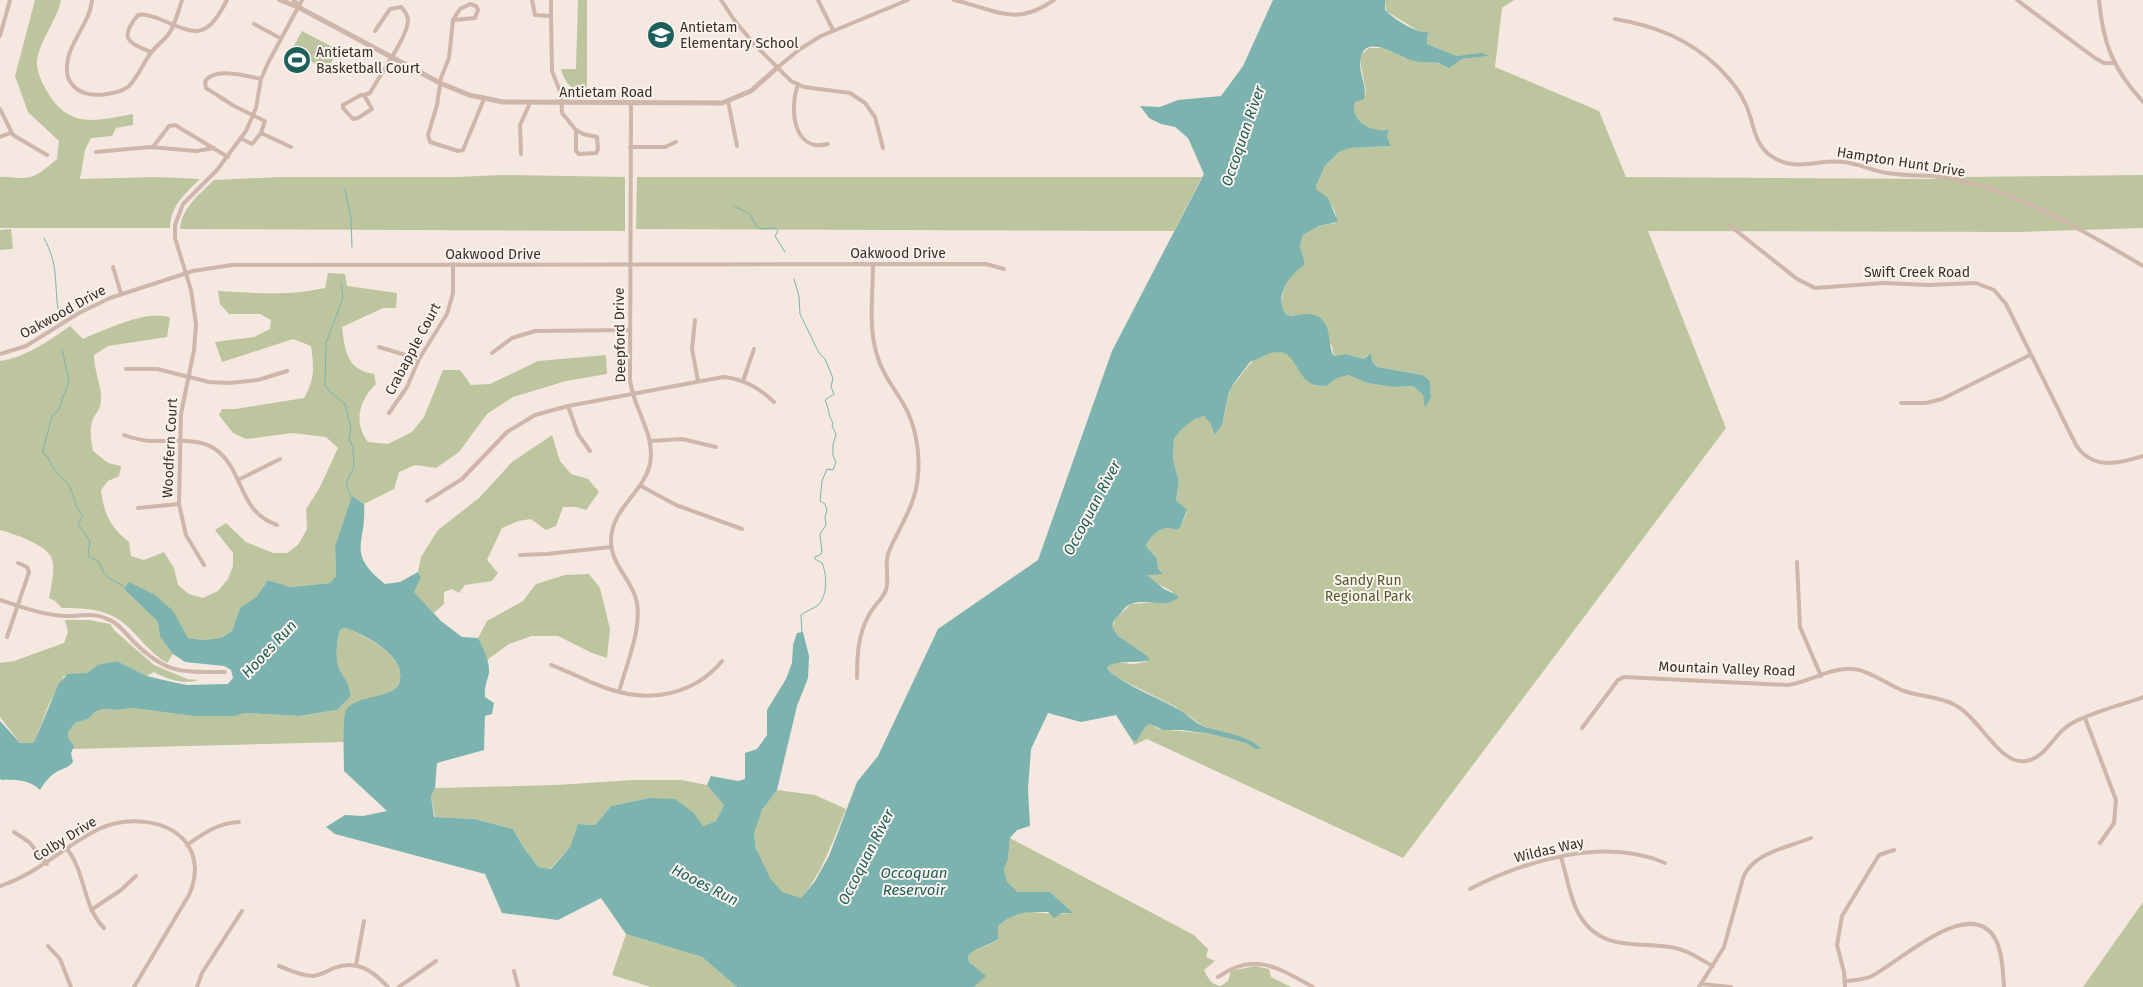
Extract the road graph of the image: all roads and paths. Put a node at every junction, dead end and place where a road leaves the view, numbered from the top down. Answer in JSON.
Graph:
{"nodes":[{"id":1,"x":10,"y":0,"type":"edge"},
{"id":2,"x":92,"y":0,"type":"edge"},
{"id":3,"x":182,"y":0,"type":"edge"},
{"id":4,"x":227,"y":0,"type":"edge"},
{"id":5,"x":280,"y":0,"type":"edge"},
{"id":6,"x":294,"y":0,"type":"edge"},
{"id":7,"x":302,"y":0,"type":"edge"},
{"id":8,"x":532,"y":0,"type":"edge"},
{"id":9,"x":551,"y":0,"type":"edge"},
{"id":10,"x":721,"y":0,"type":"edge"},
{"id":11,"x":818,"y":0,"type":"edge"},
{"id":12,"x":908,"y":0,"type":"edge"},
{"id":13,"x":954,"y":0,"type":"edge"},
{"id":14,"x":1054,"y":0,"type":"edge"},
{"id":15,"x":2017,"y":0,"type":"edge"},
{"id":16,"x":2099,"y":0,"type":"edge"},
{"id":17,"x":298,"y":7,"type":"junction"},
{"id":18,"x":552,"y":16,"type":"junction"},
{"id":19,"x":1615,"y":19,"type":"dead end"},
{"id":20,"x":453,"y":20,"type":"junction"},
{"id":21,"x":254,"y":24,"type":"dead end"},
{"id":22,"x":173,"y":25,"type":"junction"},
{"id":23,"x":833,"y":30,"type":"junction"},
{"id":24,"x":375,"y":31,"type":"dead end"},
{"id":25,"x":0,"y":36,"type":"edge"},
{"id":26,"x":280,"y":38,"type":"junction"},
{"id":27,"x":151,"y":52,"type":"junction"},
{"id":28,"x":392,"y":57,"type":"junction"},
{"id":29,"x":2114,"y":63,"type":"junction"},
{"id":30,"x":778,"y":67,"type":"junction"},
{"id":31,"x":262,"y":80,"type":"junction"},
{"id":32,"x":440,"y":83,"type":"junction"},
{"id":33,"x":798,"y":85,"type":"junction"},
{"id":34,"x":364,"y":95,"type":"junction"},
{"id":35,"x":484,"y":99,"type":"junction"},
{"id":36,"x":728,"y":101,"type":"junction"},
{"id":37,"x":2143,"y":102,"type":"edge"},
{"id":38,"x":530,"y":103,"type":"junction"},
{"id":39,"x":561,"y":103,"type":"junction"},
{"id":40,"x":631,"y":103,"type":"junction"},
{"id":41,"x":0,"y":109,"type":"edge"},
{"id":42,"x":253,"y":115,"type":"junction"},
{"id":43,"x":576,"y":130,"type":"junction"},
{"id":44,"x":10,"y":133,"type":"junction"},
{"id":45,"x":261,"y":133,"type":"junction"},
{"id":46,"x":0,"y":137,"type":"edge"},
{"id":47,"x":242,"y":139,"type":"junction"},
{"id":48,"x":676,"y":142,"type":"dead end"},
{"id":49,"x":828,"y":144,"type":"dead end"},
{"id":50,"x":737,"y":146,"type":"dead end"},
{"id":51,"x":291,"y":147,"type":"dead end"},
{"id":52,"x":630,"y":147,"type":"junction"},
{"id":53,"x":153,"y":148,"type":"junction"},
{"id":54,"x":214,"y":148,"type":"junction"},
{"id":55,"x":883,"y":148,"type":"dead end"},
{"id":56,"x":96,"y":152,"type":"dead end"},
{"id":57,"x":520,"y":154,"type":"dead end"},
{"id":58,"x":47,"y":155,"type":"dead end"},
{"id":59,"x":228,"y":157,"type":"junction"},
{"id":60,"x":1730,"y":225,"type":"dead end"},
{"id":61,"x":453,"y":264,"type":"junction"},
{"id":62,"x":873,"y":264,"type":"junction"},
{"id":63,"x":630,"y":265,"type":"junction"},
{"id":64,"x":2143,"y":266,"type":"edge"},
{"id":65,"x":113,"y":267,"type":"dead end"},
{"id":66,"x":1004,"y":269,"type":"dead end"},
{"id":67,"x":186,"y":274,"type":"junction"},
{"id":68,"x":121,"y":294,"type":"junction"},
{"id":69,"x":695,"y":320,"type":"dead end"},
{"id":70,"x":630,"y":330,"type":"junction"},
{"id":71,"x":379,"y":347,"type":"dead end"},
{"id":72,"x":754,"y":349,"type":"dead end"},
{"id":73,"x":492,"y":353,"type":"dead end"},
{"id":74,"x":0,"y":354,"type":"edge"},
{"id":75,"x":2030,"y":355,"type":"junction"},
{"id":76,"x":419,"y":359,"type":"junction"},
{"id":77,"x":126,"y":368,"type":"dead end"},
{"id":78,"x":287,"y":371,"type":"dead end"},
{"id":79,"x":188,"y":377,"type":"junction"},
{"id":80,"x":698,"y":381,"type":"junction"},
{"id":81,"x":742,"y":381,"type":"junction"},
{"id":82,"x":632,"y":393,"type":"junction"},
{"id":83,"x":774,"y":402,"type":"dead end"},
{"id":84,"x":1901,"y":403,"type":"dead end"},
{"id":85,"x":568,"y":406,"type":"junction"},
{"id":86,"x":389,"y":413,"type":"dead end"},
{"id":87,"x":124,"y":435,"type":"dead end"},
{"id":88,"x":650,"y":441,"type":"junction"},
{"id":89,"x":179,"y":442,"type":"junction"},
{"id":90,"x":716,"y":447,"type":"dead end"},
{"id":91,"x":590,"y":451,"type":"dead end"},
{"id":92,"x":2143,"y":456,"type":"edge"},
{"id":93,"x":280,"y":459,"type":"dead end"},
{"id":94,"x":238,"y":480,"type":"junction"},
{"id":95,"x":641,"y":486,"type":"junction"},
{"id":96,"x":427,"y":501,"type":"dead end"},
{"id":97,"x":178,"y":504,"type":"junction"},
{"id":98,"x":138,"y":508,"type":"dead end"},
{"id":99,"x":277,"y":525,"type":"dead end"},
{"id":100,"x":742,"y":529,"type":"dead end"},
{"id":101,"x":611,"y":547,"type":"junction"},
{"id":102,"x":520,"y":555,"type":"dead end"},
{"id":103,"x":1797,"y":562,"type":"dead end"},
{"id":104,"x":18,"y":563,"type":"dead end"},
{"id":105,"x":204,"y":565,"type":"dead end"},
{"id":106,"x":0,"y":600,"type":"edge"},
{"id":107,"x":18,"y":606,"type":"junction"},
{"id":108,"x":7,"y":637,"type":"dead end"},
{"id":109,"x":722,"y":661,"type":"dead end"},
{"id":110,"x":552,"y":665,"type":"dead end"},
{"id":111,"x":224,"y":672,"type":"dead end"},
{"id":112,"x":1821,"y":676,"type":"junction"},
{"id":113,"x":857,"y":678,"type":"dead end"},
{"id":114,"x":619,"y":692,"type":"junction"},
{"id":115,"x":2143,"y":697,"type":"edge"},
{"id":116,"x":2085,"y":718,"type":"junction"},
{"id":117,"x":1582,"y":728,"type":"dead end"},
{"id":118,"x":238,"y":822,"type":"dead end"},
{"id":119,"x":14,"y":832,"type":"dead end"},
{"id":120,"x":1812,"y":838,"type":"dead end"},
{"id":121,"x":2100,"y":843,"type":"dead end"},
{"id":122,"x":187,"y":845,"type":"junction"},
{"id":123,"x":68,"y":850,"type":"junction"},
{"id":124,"x":1894,"y":850,"type":"dead end"},
{"id":125,"x":1561,"y":857,"type":"junction"},
{"id":126,"x":47,"y":864,"type":"junction"},
{"id":127,"x":1666,"y":864,"type":"dead end"},
{"id":128,"x":136,"y":876,"type":"dead end"},
{"id":129,"x":0,"y":886,"type":"edge"},
{"id":130,"x":1470,"y":889,"type":"dead end"},
{"id":131,"x":91,"y":910,"type":"junction"},
{"id":132,"x":242,"y":911,"type":"dead end"},
{"id":133,"x":364,"y":920,"type":"dead end"},
{"id":134,"x":104,"y":928,"type":"dead end"},
{"id":135,"x":48,"y":946,"type":"dead end"},
{"id":136,"x":436,"y":960,"type":"dead end"},
{"id":137,"x":356,"y":965,"type":"junction"},
{"id":138,"x":279,"y":966,"type":"dead end"},
{"id":139,"x":1713,"y":966,"type":"junction"},
{"id":140,"x":514,"y":971,"type":"dead end"},
{"id":141,"x":1218,"y":977,"type":"dead end"},
{"id":142,"x":1846,"y":981,"type":"junction"},
{"id":143,"x":1700,"y":986,"type":"edge"},
{"id":144,"x":71,"y":987,"type":"edge"},
{"id":145,"x":134,"y":987,"type":"edge"},
{"id":146,"x":197,"y":987,"type":"edge"},
{"id":147,"x":388,"y":987,"type":"edge"},
{"id":148,"x":399,"y":987,"type":"edge"},
{"id":149,"x":518,"y":987,"type":"edge"},
{"id":150,"x":1313,"y":987,"type":"edge"},
{"id":151,"x":1731,"y":987,"type":"edge"},
{"id":152,"x":1845,"y":987,"type":"edge"},
{"id":153,"x":2004,"y":987,"type":"edge"}],
"edges":[{"from":1,"to":25,"type":"street"},
{"from":2,"to":27,"type":"street"},
{"from":3,"to":22,"type":"street"},
{"from":4,"to":22,"type":"street"},
{"from":5,"to":17,"type":"street","name":"Antietam Road"},
{"from":6,"to":17,"type":"street"},
{"from":7,"to":17,"type":"street","name":"Woodfern Court"},
{"from":8,"to":18,"type":"street"},
{"from":9,"to":18,"type":"street"},
{"from":10,"to":30,"type":"street"},
{"from":11,"to":23,"type":"street"},
{"from":12,"to":23,"type":"street","name":"Antietam Road"},
{"from":13,"to":14,"type":"street"},
{"from":15,"to":29,"type":"street"},
{"from":16,"to":29,"type":"street"},
{"from":17,"to":26,"type":"street","name":"Woodfern Court"},
{"from":17,"to":28,"type":"street","name":"Antietam Road"},
{"from":18,"to":39,"type":"street"},
{"from":19,"to":64,"type":"street","name":"Hampton Hunt Drive"},
{"from":20,"to":20,"type":"street"},
{"from":20,"to":32,"type":"street"},
{"from":21,"to":26,"type":"street"},
{"from":22,"to":27,"type":"street"},
{"from":22,"to":27,"type":"street"},
{"from":23,"to":30,"type":"street","name":"Antietam Road"},
{"from":24,"to":28,"type":"street"},
{"from":26,"to":31,"type":"street","name":"Woodfern Court"},
{"from":28,"to":32,"type":"street","name":"Antietam Road"},
{"from":28,"to":34,"type":"street"},
{"from":29,"to":37,"type":"street"},
{"from":30,"to":33,"type":"street"},
{"from":30,"to":36,"type":"street","name":"Antietam Road"},
{"from":31,"to":42,"type":"street","name":"Woodfern Court"},
{"from":31,"to":42,"type":"street"},
{"from":32,"to":35,"type":"street","name":"Antietam Road"},
{"from":32,"to":35,"type":"street"},
{"from":33,"to":49,"type":"street"},
{"from":33,"to":55,"type":"street"},
{"from":34,"to":34,"type":"street"},
{"from":35,"to":38,"type":"street","name":"Antietam Road"},
{"from":36,"to":40,"type":"street","name":"Antietam Road"},
{"from":36,"to":50,"type":"street"},
{"from":38,"to":39,"type":"street","name":"Antietam Road"},
{"from":38,"to":57,"type":"street"},
{"from":39,"to":40,"type":"street","name":"Antietam Road"},
{"from":39,"to":43,"type":"street"},
{"from":40,"to":52,"type":"street","name":"Deepford Drive"},
{"from":41,"to":44,"type":"street"},
{"from":42,"to":45,"type":"street"},
{"from":42,"to":47,"type":"street","name":"Woodfern Court"},
{"from":43,"to":43,"type":"street"},
{"from":44,"to":46,"type":"street"},
{"from":44,"to":58,"type":"street"},
{"from":45,"to":47,"type":"street"},
{"from":45,"to":51,"type":"street"},
{"from":47,"to":59,"type":"street","name":"Woodfern Court"},
{"from":48,"to":52,"type":"street"},
{"from":52,"to":63,"type":"street","name":"Deepford Drive"},
{"from":53,"to":54,"type":"street"},
{"from":53,"to":54,"type":"street"},
{"from":53,"to":56,"type":"street"},
{"from":54,"to":59,"type":"street"},
{"from":59,"to":67,"type":"street","name":"Woodfern Court"},
{"from":60,"to":75,"type":"street","name":"Swift Creek Road"},
{"from":61,"to":63,"type":"street","name":"Oakwood Drive"},
{"from":61,"to":67,"type":"street","name":"Oakwood Drive"},
{"from":61,"to":76,"type":"street","name":"Crabapple Court"},
{"from":62,"to":63,"type":"street","name":"Oakwood Drive"},
{"from":62,"to":66,"type":"street","name":"Oakwood Drive"},
{"from":62,"to":113,"type":"street"},
{"from":63,"to":70,"type":"street","name":"Deepford Drive"},
{"from":65,"to":68,"type":"street"},
{"from":67,"to":68,"type":"street","name":"Oakwood Drive"},
{"from":67,"to":79,"type":"street","name":"Woodfern Court"},
{"from":68,"to":74,"type":"street","name":"Oakwood Drive"},
{"from":69,"to":80,"type":"street"},
{"from":70,"to":73,"type":"street"},
{"from":70,"to":82,"type":"street","name":"Deepford Drive"},
{"from":71,"to":76,"type":"street"},
{"from":72,"to":81,"type":"street"},
{"from":75,"to":84,"type":"street"},
{"from":75,"to":92,"type":"street","name":"Swift Creek Road"},
{"from":76,"to":86,"type":"street","name":"Crabapple Court"},
{"from":77,"to":79,"type":"street"},
{"from":78,"to":79,"type":"street"},
{"from":79,"to":89,"type":"street","name":"Woodfern Court"},
{"from":80,"to":81,"type":"street"},
{"from":80,"to":82,"type":"street"},
{"from":81,"to":83,"type":"street"},
{"from":82,"to":85,"type":"street"},
{"from":82,"to":88,"type":"street","name":"Deepford Drive"},
{"from":85,"to":91,"type":"street"},
{"from":85,"to":96,"type":"street"},
{"from":87,"to":89,"type":"street"},
{"from":88,"to":90,"type":"street"},
{"from":88,"to":95,"type":"street","name":"Deepford Drive"},
{"from":89,"to":94,"type":"street"},
{"from":89,"to":97,"type":"street","name":"Woodfern Court"},
{"from":93,"to":94,"type":"street"},
{"from":94,"to":99,"type":"street"},
{"from":95,"to":100,"type":"street"},
{"from":95,"to":101,"type":"street","name":"Deepford Drive"},
{"from":97,"to":98,"type":"street"},
{"from":97,"to":105,"type":"street","name":"Woodfern Court"},
{"from":101,"to":102,"type":"street"},
{"from":101,"to":114,"type":"street","name":"Deepford Drive"},
{"from":103,"to":112,"type":"street"},
{"from":104,"to":107,"type":"street"},
{"from":106,"to":107,"type":"street"},
{"from":107,"to":108,"type":"street"},
{"from":107,"to":111,"type":"street"},
{"from":109,"to":114,"type":"street"},
{"from":110,"to":114,"type":"street"},
{"from":112,"to":116,"type":"street","name":"Mountain Valley Road"},
{"from":112,"to":117,"type":"street","name":"Mountain Valley Road"},
{"from":115,"to":116,"type":"street","name":"Mountain Valley Road"},
{"from":116,"to":121,"type":"street"},
{"from":118,"to":122,"type":"street"},
{"from":119,"to":126,"type":"street"},
{"from":120,"to":139,"type":"street"},
{"from":122,"to":123,"type":"street","name":"Colby Drive"},
{"from":122,"to":145,"type":"street","name":"Colby Drive"},
{"from":123,"to":126,"type":"street","name":"Colby Drive"},
{"from":123,"to":131,"type":"street"},
{"from":124,"to":142,"type":"street"},
{"from":125,"to":127,"type":"street","name":"Wildas Way"},
{"from":125,"to":130,"type":"street","name":"Wildas Way"},
{"from":125,"to":139,"type":"street"},
{"from":126,"to":129,"type":"street","name":"Colby Drive"},
{"from":128,"to":131,"type":"street"},
{"from":131,"to":134,"type":"street"},
{"from":132,"to":146,"type":"street"},
{"from":133,"to":137,"type":"street"},
{"from":135,"to":144,"type":"street"},
{"from":136,"to":148,"type":"street"},
{"from":137,"to":138,"type":"street"},
{"from":137,"to":147,"type":"street"},
{"from":139,"to":143,"type":"street"},
{"from":140,"to":149,"type":"street"},
{"from":141,"to":150,"type":"street"},
{"from":142,"to":152,"type":"street"},
{"from":142,"to":153,"type":"street"},
{"from":143,"to":151,"type":"street"}]}
